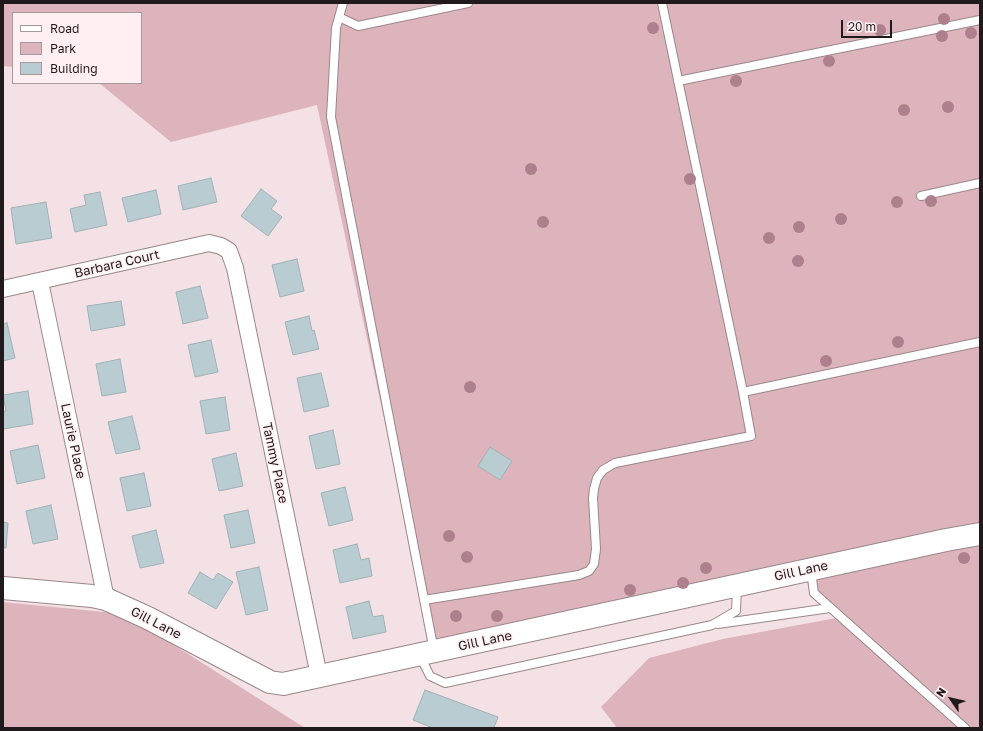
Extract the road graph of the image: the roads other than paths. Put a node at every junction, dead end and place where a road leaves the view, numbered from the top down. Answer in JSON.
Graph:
{"nodes":[{"id":1,"x":343,"y":3,"type":"edge"},
{"id":2,"x":468,"y":3,"type":"edge"},
{"id":3,"x":662,"y":3,"type":"edge"},
{"id":4,"x":339,"y":17,"type":"junction"},
{"id":5,"x":980,"y":20,"type":"edge"},
{"id":6,"x":678,"y":81,"type":"junction"},
{"id":7,"x":980,"y":183,"type":"edge"},
{"id":8,"x":920,"y":196,"type":"dead end"},
{"id":9,"x":229,"y":251,"type":"joint"},
{"id":10,"x":40,"y":282,"type":"junction"},
{"id":11,"x":3,"y":290,"type":"edge"},
{"id":12,"x":980,"y":342,"type":"edge"},
{"id":13,"x":743,"y":392,"type":"junction"},
{"id":14,"x":980,"y":534,"type":"edge"},
{"id":15,"x":811,"y":569,"type":"junction"},
{"id":16,"x":737,"y":586,"type":"junction"},
{"id":17,"x":3,"y":588,"type":"edge"},
{"id":18,"x":106,"y":599,"type":"junction"},
{"id":19,"x":424,"y":600,"type":"junction"},
{"id":20,"x":830,"y":608,"type":"junction"},
{"id":21,"x":712,"y":625,"type":"junction"},
{"id":22,"x":427,"y":653,"type":"junction"},
{"id":23,"x":319,"y":676,"type":"junction"},
{"id":24,"x":964,"y":728,"type":"edge"}],
"edges":[{"from":1,"to":4,"type":"lane"},
{"from":2,"to":4,"type":"lane"},
{"from":3,"to":6,"type":"lane"},
{"from":4,"to":19,"type":"lane"},
{"from":5,"to":6,"type":"lane"},
{"from":6,"to":13,"type":"lane"},
{"from":7,"to":8,"type":"lane"},
{"from":9,"to":10,"type":"street","name":"Barbara Court"},
{"from":9,"to":23,"type":"street","name":"Tammy Place"},
{"from":10,"to":11,"type":"street","name":"Barbara Court"},
{"from":10,"to":18,"type":"street","name":"Laurie Place"},
{"from":12,"to":13,"type":"lane"},
{"from":13,"to":19,"type":"lane"},
{"from":14,"to":15,"type":"street","name":"Gill Lane"},
{"from":15,"to":16,"type":"street","name":"Gill Lane"},
{"from":15,"to":20,"type":"lane"},
{"from":16,"to":21,"type":"lane"},
{"from":16,"to":22,"type":"street","name":"Gill Lane"},
{"from":17,"to":18,"type":"street","name":"Gill Lane"},
{"from":18,"to":23,"type":"street","name":"Gill Lane"},
{"from":19,"to":22,"type":"lane"},
{"from":20,"to":21,"type":"lane"},
{"from":20,"to":24,"type":"lane"},
{"from":21,"to":22,"type":"lane"},
{"from":22,"to":23,"type":"street","name":"Gill Lane"}]}
